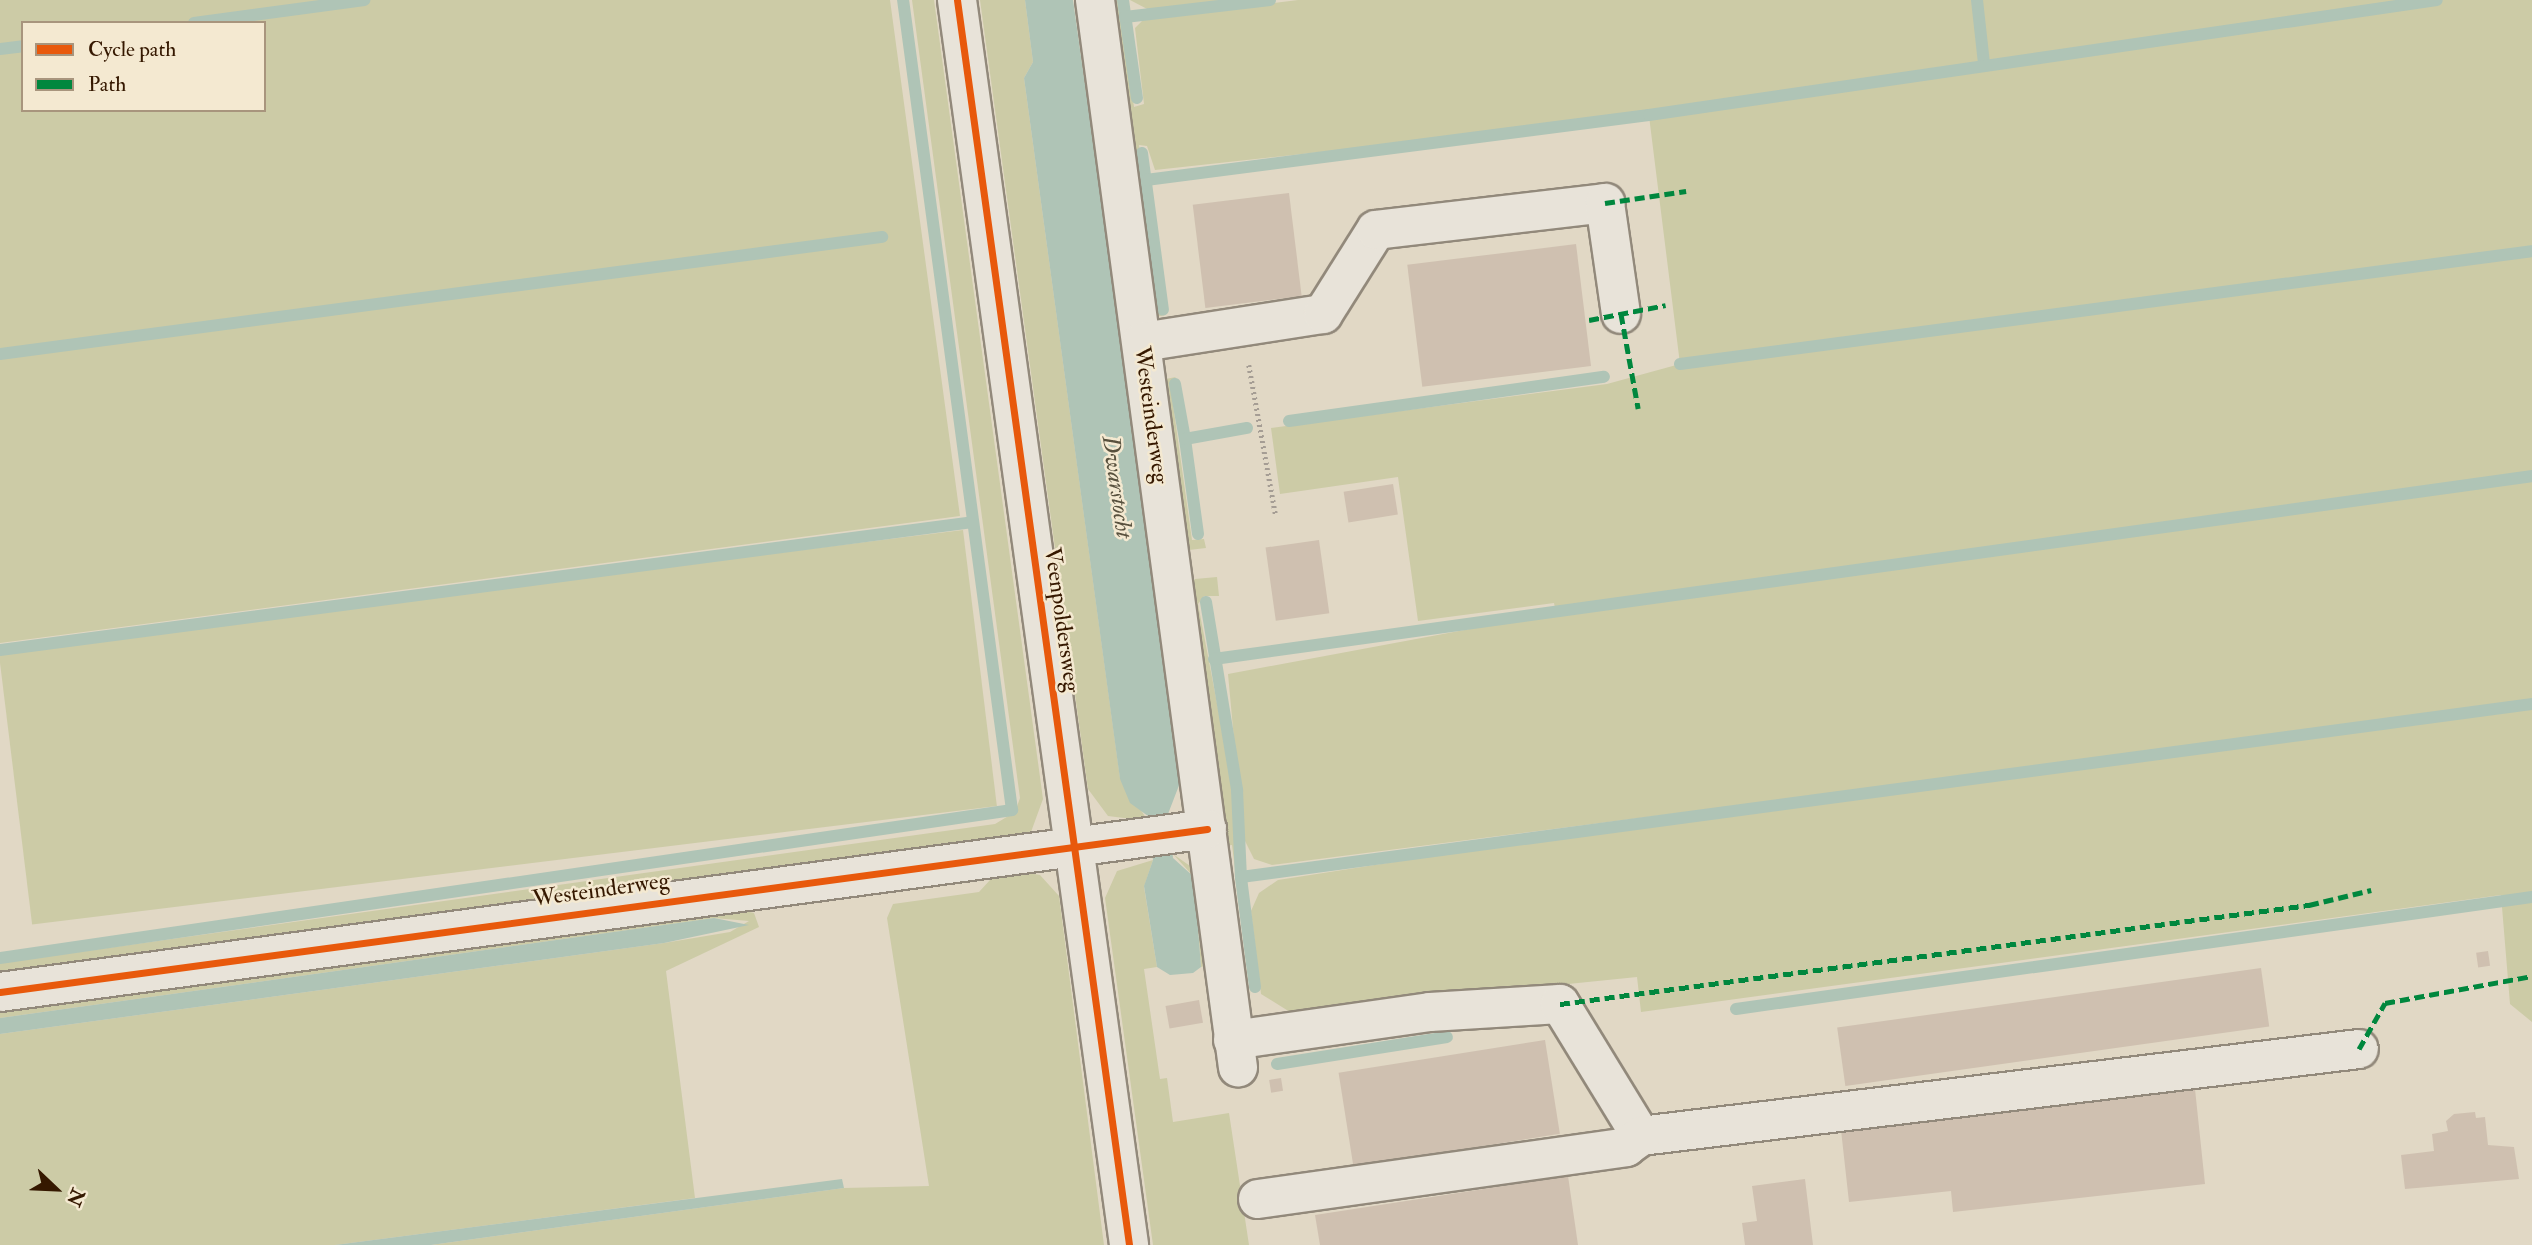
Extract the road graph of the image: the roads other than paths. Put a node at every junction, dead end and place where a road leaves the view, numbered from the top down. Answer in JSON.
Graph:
{"nodes":[{"id":1,"x":957,"y":0,"type":"edge"},
{"id":2,"x":1096,"y":0,"type":"edge"},
{"id":3,"x":1621,"y":314,"type":"dead end"},
{"id":4,"x":1142,"y":342,"type":"junction"},
{"id":5,"x":1176,"y":834,"type":"junction"},
{"id":6,"x":1074,"y":847,"type":"junction"},
{"id":7,"x":0,"y":992,"type":"edge"},
{"id":8,"x":2359,"y":1049,"type":"dead end"},
{"id":9,"x":1641,"y":1136,"type":"junction"},
{"id":10,"x":1258,"y":1199,"type":"dead end"},
{"id":11,"x":1129,"y":1245,"type":"edge"}],
"edges":[{"from":1,"to":6,"type":"street","name":"Veenpoldersweg"},
{"from":2,"to":4,"type":"street","name":"Westeinderweg"},
{"from":3,"to":4,"type":"street"},
{"from":4,"to":5,"type":"street","name":"Westeinderweg"},
{"from":5,"to":6,"type":"street","name":"Westeinderweg"},
{"from":5,"to":9,"type":"street","name":"Westeinderweg"},
{"from":6,"to":7,"type":"street","name":"Westeinderweg"},
{"from":6,"to":11,"type":"street","name":"Veenpoldersweg"},
{"from":8,"to":9,"type":"street"},
{"from":9,"to":10,"type":"street"}]}
